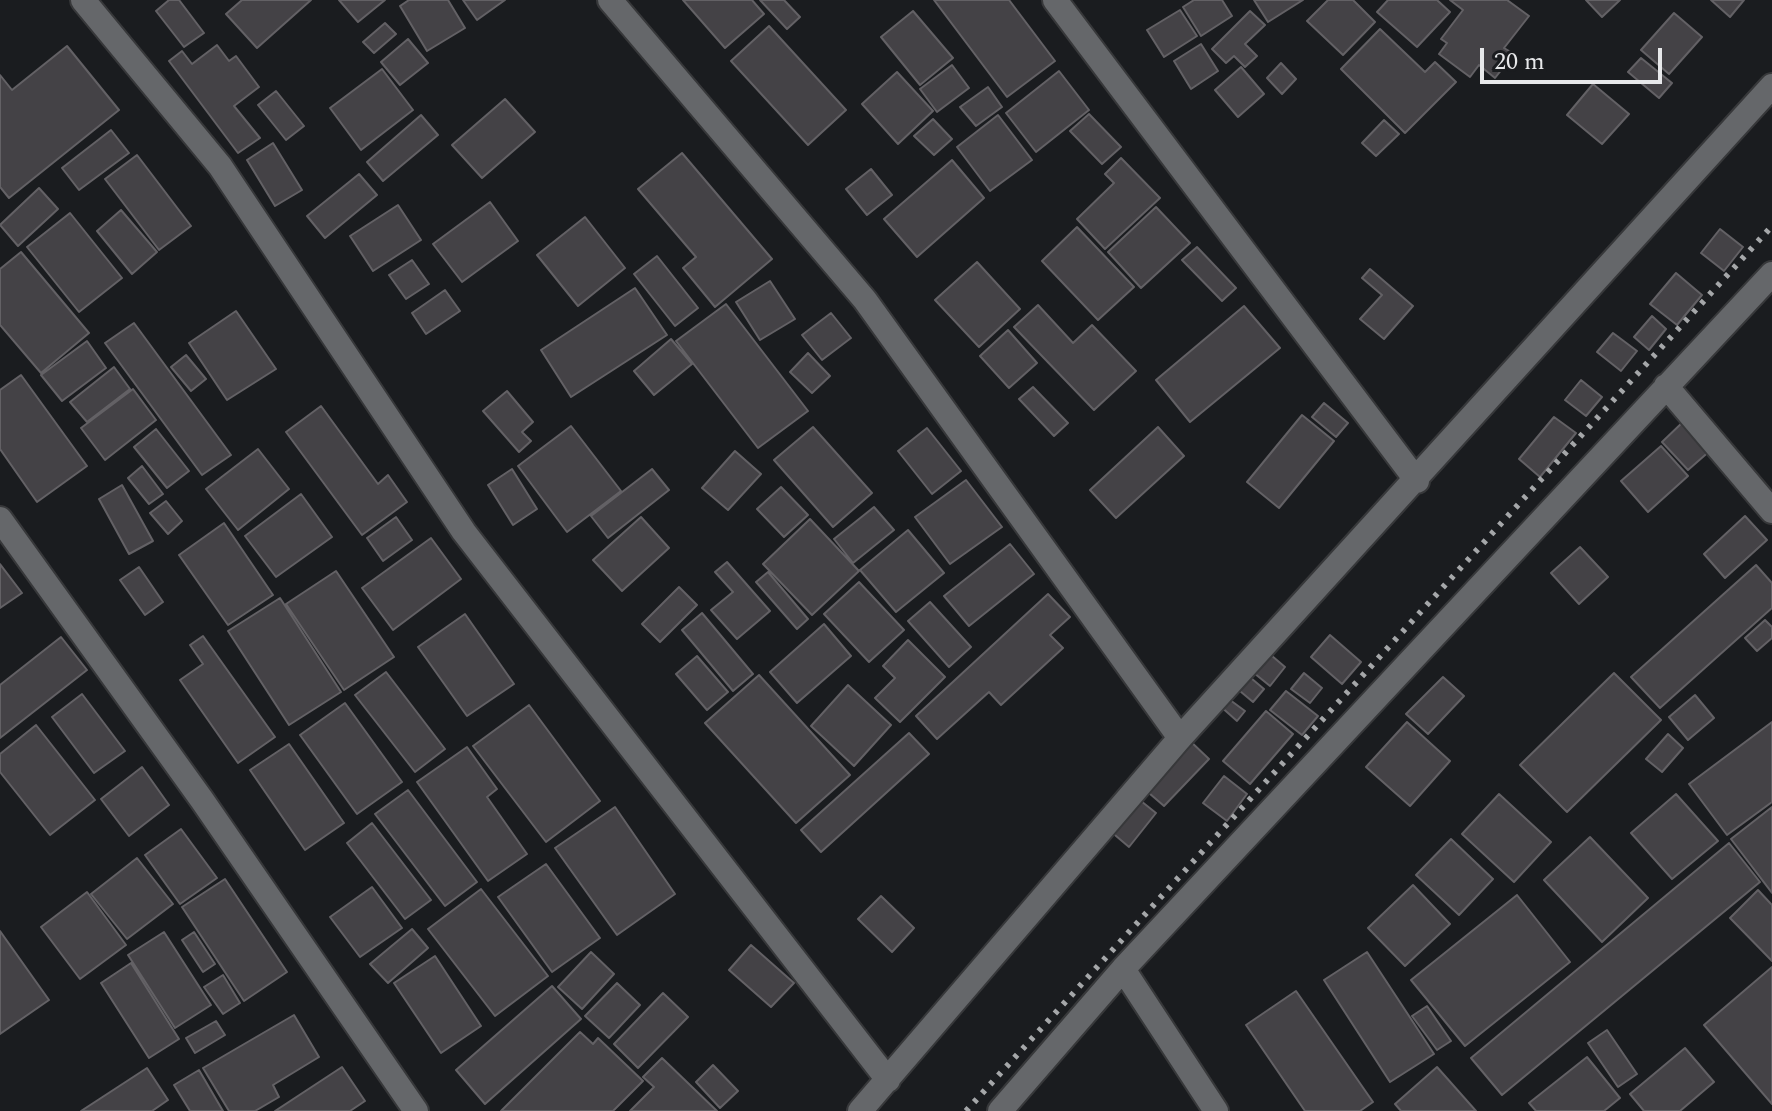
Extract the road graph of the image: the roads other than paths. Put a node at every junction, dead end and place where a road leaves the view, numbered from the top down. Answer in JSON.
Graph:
{"nodes":[{"id":1,"x":83,"y":0,"type":"edge"},
{"id":2,"x":610,"y":0,"type":"edge"},
{"id":3,"x":1055,"y":0,"type":"edge"},
{"id":4,"x":1772,"y":86,"type":"edge"},
{"id":5,"x":1772,"y":274,"type":"edge"},
{"id":6,"x":1666,"y":386,"type":"junction"},
{"id":7,"x":1417,"y":481,"type":"junction"},
{"id":8,"x":1772,"y":511,"type":"edge"},
{"id":9,"x":0,"y":519,"type":"edge"},
{"id":10,"x":1180,"y":738,"type":"junction"},
{"id":11,"x":1123,"y":969,"type":"junction"},
{"id":12,"x":888,"y":1080,"type":"junction"},
{"id":13,"x":416,"y":1111,"type":"edge"},
{"id":14,"x":860,"y":1111,"type":"edge"},
{"id":15,"x":1000,"y":1111,"type":"edge"},
{"id":16,"x":1216,"y":1111,"type":"edge"}],
"edges":[{"from":1,"to":12,"type":"street"},
{"from":2,"to":10,"type":"street"},
{"from":3,"to":7,"type":"street"},
{"from":4,"to":7,"type":"street"},
{"from":5,"to":6,"type":"street"},
{"from":6,"to":8,"type":"street"},
{"from":6,"to":11,"type":"street"},
{"from":7,"to":10,"type":"street"},
{"from":9,"to":13,"type":"street"},
{"from":10,"to":12,"type":"street"},
{"from":11,"to":15,"type":"street"},
{"from":11,"to":16,"type":"street"},
{"from":12,"to":14,"type":"street"}]}
